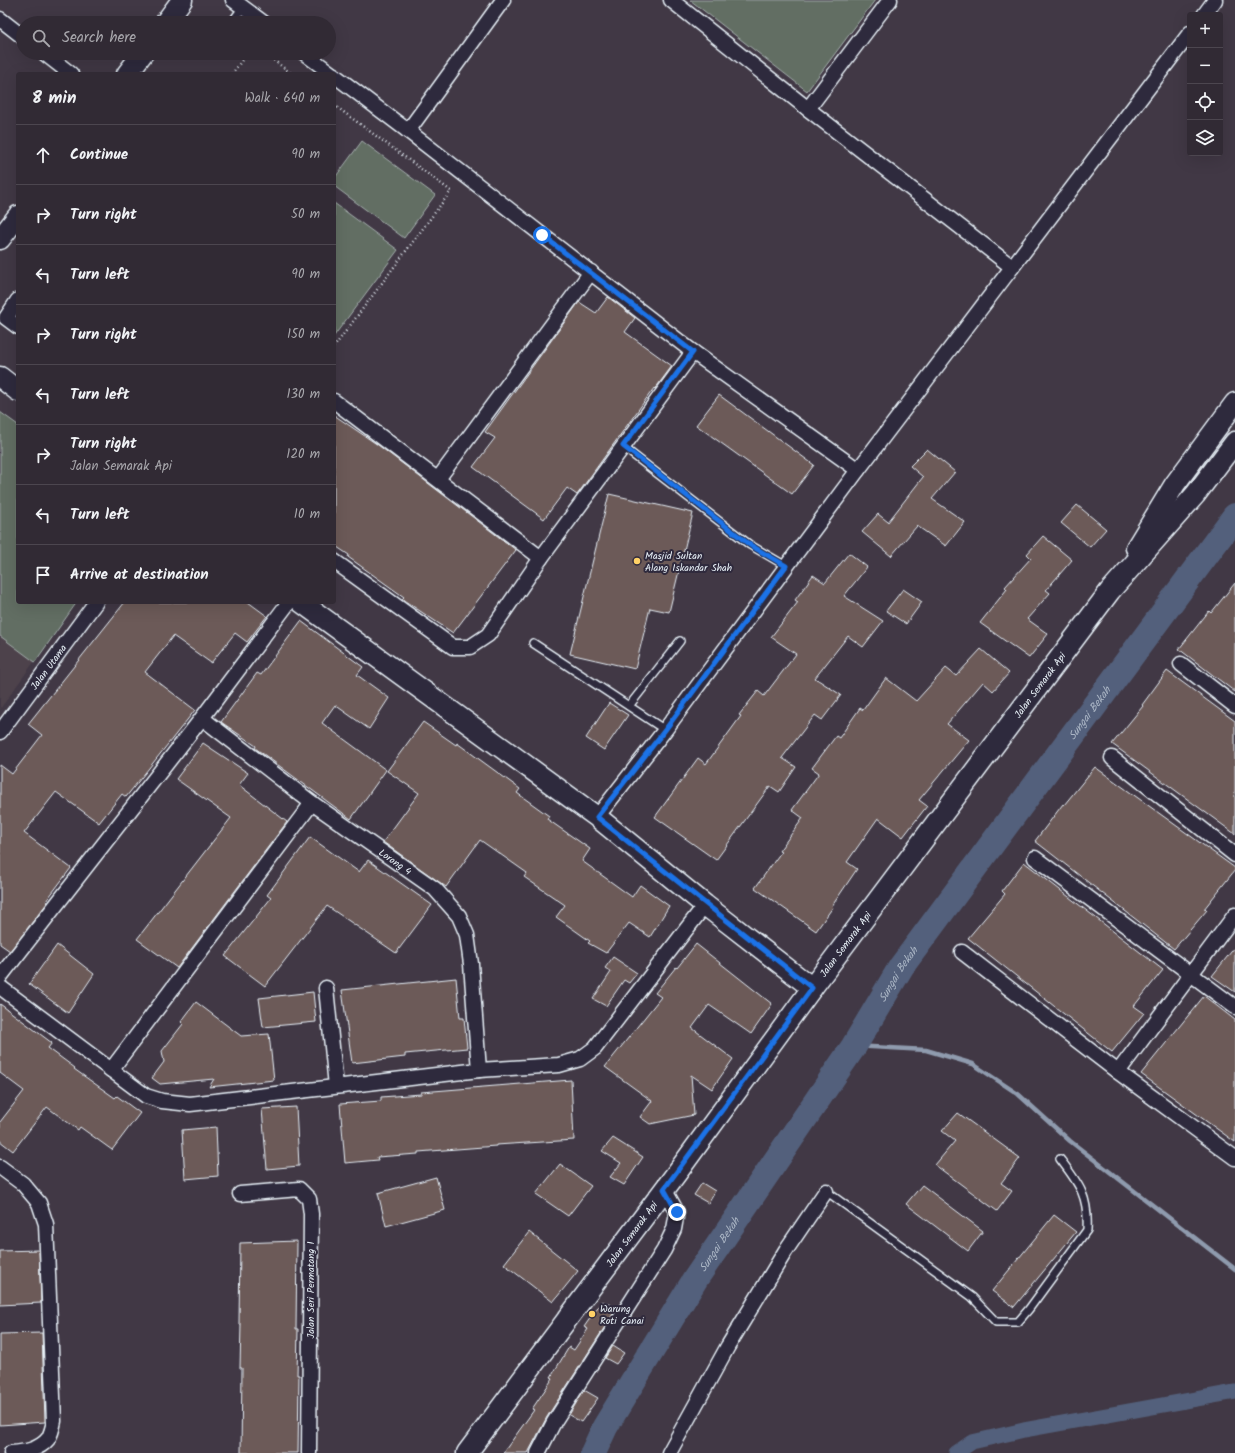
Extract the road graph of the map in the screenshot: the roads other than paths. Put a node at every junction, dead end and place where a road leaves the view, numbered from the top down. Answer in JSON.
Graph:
{"nodes":[{"id":1,"x":182,"y":0,"type":"edge"},
{"id":2,"x":503,"y":0,"type":"edge"},
{"id":3,"x":670,"y":0,"type":"edge"},
{"id":4,"x":890,"y":0,"type":"edge"},
{"id":5,"x":1215,"y":0,"type":"edge"},
{"id":6,"x":238,"y":4,"type":"edge"},
{"id":7,"x":1206,"y":12,"type":"edge"},
{"id":8,"x":170,"y":16,"type":"edge"},
{"id":9,"x":234,"y":16,"type":"edge"},
{"id":10,"x":254,"y":16,"type":"edge"},
{"id":11,"x":0,"y":19,"type":"edge"},
{"id":12,"x":16,"y":32,"type":"edge"},
{"id":13,"x":1187,"y":37,"type":"edge"},
{"id":14,"x":53,"y":60,"type":"edge"},
{"id":15,"x":138,"y":60,"type":"edge"},
{"id":16,"x":313,"y":60,"type":"edge"},
{"id":17,"x":68,"y":72,"type":"edge"},
{"id":18,"x":129,"y":72,"type":"edge"},
{"id":19,"x":329,"y":72,"type":"edge"},
{"id":20,"x":336,"y":77,"type":"edge"},
{"id":21,"x":808,"y":109,"type":"junction"},
{"id":22,"x":408,"y":131,"type":"junction"},
{"id":23,"x":16,"y":219,"type":"edge"},
{"id":24,"x":0,"y":239,"type":"edge"},
{"id":25,"x":1012,"y":267,"type":"junction"},
{"id":26,"x":590,"y":272,"type":"junction"},
{"id":27,"x":16,"y":303,"type":"edge"},
{"id":28,"x":16,"y":326,"type":"edge"},
{"id":29,"x":693,"y":352,"type":"junction"},
{"id":30,"x":0,"y":377,"type":"edge"},
{"id":31,"x":16,"y":389,"type":"edge"},
{"id":32,"x":336,"y":402,"type":"edge"},
{"id":33,"x":1235,"y":403,"type":"edge"},
{"id":34,"x":1235,"y":442,"type":"edge"},
{"id":35,"x":623,"y":446,"type":"junction"},
{"id":36,"x":858,"y":470,"type":"junction"},
{"id":37,"x":438,"y":479,"type":"junction"},
{"id":38,"x":541,"y":558,"type":"junction"},
{"id":39,"x":336,"y":563,"type":"edge"},
{"id":40,"x":786,"y":566,"type":"junction"},
{"id":41,"x":1110,"y":591,"type":"junction"},
{"id":42,"x":95,"y":604,"type":"edge"},
{"id":43,"x":288,"y":604,"type":"edge"},
{"id":44,"x":304,"y":604,"type":"edge"},
{"id":45,"x":680,"y":641,"type":"dead end"},
{"id":46,"x":533,"y":643,"type":"dead end"},
{"id":47,"x":1181,"y":664,"type":"dead end"},
{"id":48,"x":629,"y":706,"type":"junction"},
{"id":49,"x":1235,"y":706,"type":"edge"},
{"id":50,"x":202,"y":718,"type":"junction"},
{"id":51,"x":665,"y":730,"type":"junction"},
{"id":52,"x":0,"y":732,"type":"edge"},
{"id":53,"x":1112,"y":758,"type":"dead end"},
{"id":54,"x":312,"y":803,"type":"junction"},
{"id":55,"x":597,"y":817,"type":"junction"},
{"id":56,"x":1235,"y":855,"type":"edge"},
{"id":57,"x":1035,"y":858,"type":"dead end"},
{"id":58,"x":706,"y":904,"type":"junction"},
{"id":59,"x":1235,"y":915,"type":"edge"},
{"id":60,"x":962,"y":952,"type":"dead end"},
{"id":61,"x":1191,"y":973,"type":"junction"},
{"id":62,"x":0,"y":977,"type":"edge"},
{"id":63,"x":0,"y":987,"type":"edge"},
{"id":64,"x":326,"y":988,"type":"dead end"},
{"id":65,"x":812,"y":988,"type":"junction"},
{"id":66,"x":1235,"y":1007,"type":"edge"},
{"id":67,"x":111,"y":1070,"type":"junction"},
{"id":68,"x":479,"y":1070,"type":"junction"},
{"id":69,"x":1118,"y":1072,"type":"junction"},
{"id":70,"x":336,"y":1086,"type":"junction"},
{"id":71,"x":1060,"y":1158,"type":"dead end"},
{"id":72,"x":1235,"y":1158,"type":"edge"},
{"id":73,"x":0,"y":1167,"type":"edge"},
{"id":74,"x":664,"y":1189,"type":"junction"},
{"id":75,"x":826,"y":1191,"type":"joint"},
{"id":76,"x":240,"y":1194,"type":"dead end"},
{"id":77,"x":11,"y":1453,"type":"edge"},
{"id":78,"x":309,"y":1453,"type":"edge"},
{"id":79,"x":467,"y":1453,"type":"edge"},
{"id":80,"x":538,"y":1453,"type":"edge"},
{"id":81,"x":669,"y":1453,"type":"edge"}],
"edges":[{"from":1,"to":8,"type":"street"},
{"from":2,"to":22,"type":"street"},
{"from":3,"to":21,"type":"street"},
{"from":4,"to":21,"type":"street"},
{"from":5,"to":7,"type":"street"},
{"from":6,"to":9,"type":"lane"},
{"from":6,"to":10,"type":"street"},
{"from":11,"to":12,"type":"street"},
{"from":13,"to":25,"type":"street"},
{"from":14,"to":17,"type":"street"},
{"from":15,"to":18,"type":"street"},
{"from":16,"to":19,"type":"street"},
{"from":20,"to":22,"type":"street"},
{"from":21,"to":25,"type":"street"},
{"from":22,"to":26,"type":"street"},
{"from":23,"to":24,"type":"street"},
{"from":25,"to":36,"type":"street"},
{"from":26,"to":29,"type":"street"},
{"from":26,"to":37,"type":"street"},
{"from":27,"to":28,"type":"street"},
{"from":29,"to":35,"type":"street"},
{"from":29,"to":36,"type":"street"},
{"from":30,"to":31,"type":"street"},
{"from":32,"to":37,"type":"street"},
{"from":33,"to":41,"type":"street","name":"Jalan Semarak Api"},
{"from":34,"to":41,"type":"street","name":"Jalan Semarak Api"},
{"from":35,"to":38,"type":"street"},
{"from":35,"to":40,"type":"lane"},
{"from":36,"to":40,"type":"street"},
{"from":37,"to":38,"type":"street"},
{"from":38,"to":39,"type":"street"},
{"from":40,"to":51,"type":"street"},
{"from":41,"to":65,"type":"street","name":"Jalan Semarak Api"},
{"from":42,"to":52,"type":"street","name":"Jalan Utama"},
{"from":43,"to":50,"type":"street"},
{"from":44,"to":55,"type":"street"},
{"from":45,"to":48,"type":"lane"},
{"from":46,"to":48,"type":"lane"},
{"from":47,"to":49,"type":"street"},
{"from":48,"to":51,"type":"lane"},
{"from":50,"to":54,"type":"street","name":"Lorong 4"},
{"from":50,"to":62,"type":"street"},
{"from":51,"to":55,"type":"street"},
{"from":53,"to":56,"type":"street"},
{"from":54,"to":67,"type":"street"},
{"from":54,"to":68,"type":"street","name":"Lorong 4"},
{"from":55,"to":58,"type":"street"},
{"from":57,"to":61,"type":"street"},
{"from":58,"to":65,"type":"street"},
{"from":58,"to":68,"type":"street"},
{"from":59,"to":61,"type":"street"},
{"from":60,"to":69,"type":"street"},
{"from":61,"to":66,"type":"street"},
{"from":61,"to":69,"type":"street"},
{"from":63,"to":67,"type":"street"},
{"from":64,"to":70,"type":"street"},
{"from":65,"to":74,"type":"street","name":"Jalan Semarak Api"},
{"from":67,"to":70,"type":"street"},
{"from":68,"to":70,"type":"street"},
{"from":69,"to":72,"type":"street"},
{"from":71,"to":75,"type":"lane"},
{"from":73,"to":77,"type":"street"},
{"from":74,"to":79,"type":"street","name":"Jalan Semarak Api"},
{"from":74,"to":80,"type":"street"},
{"from":75,"to":81,"type":"street"},
{"from":76,"to":78,"type":"street","name":"Jalan Seri Permatang 1"}]}
